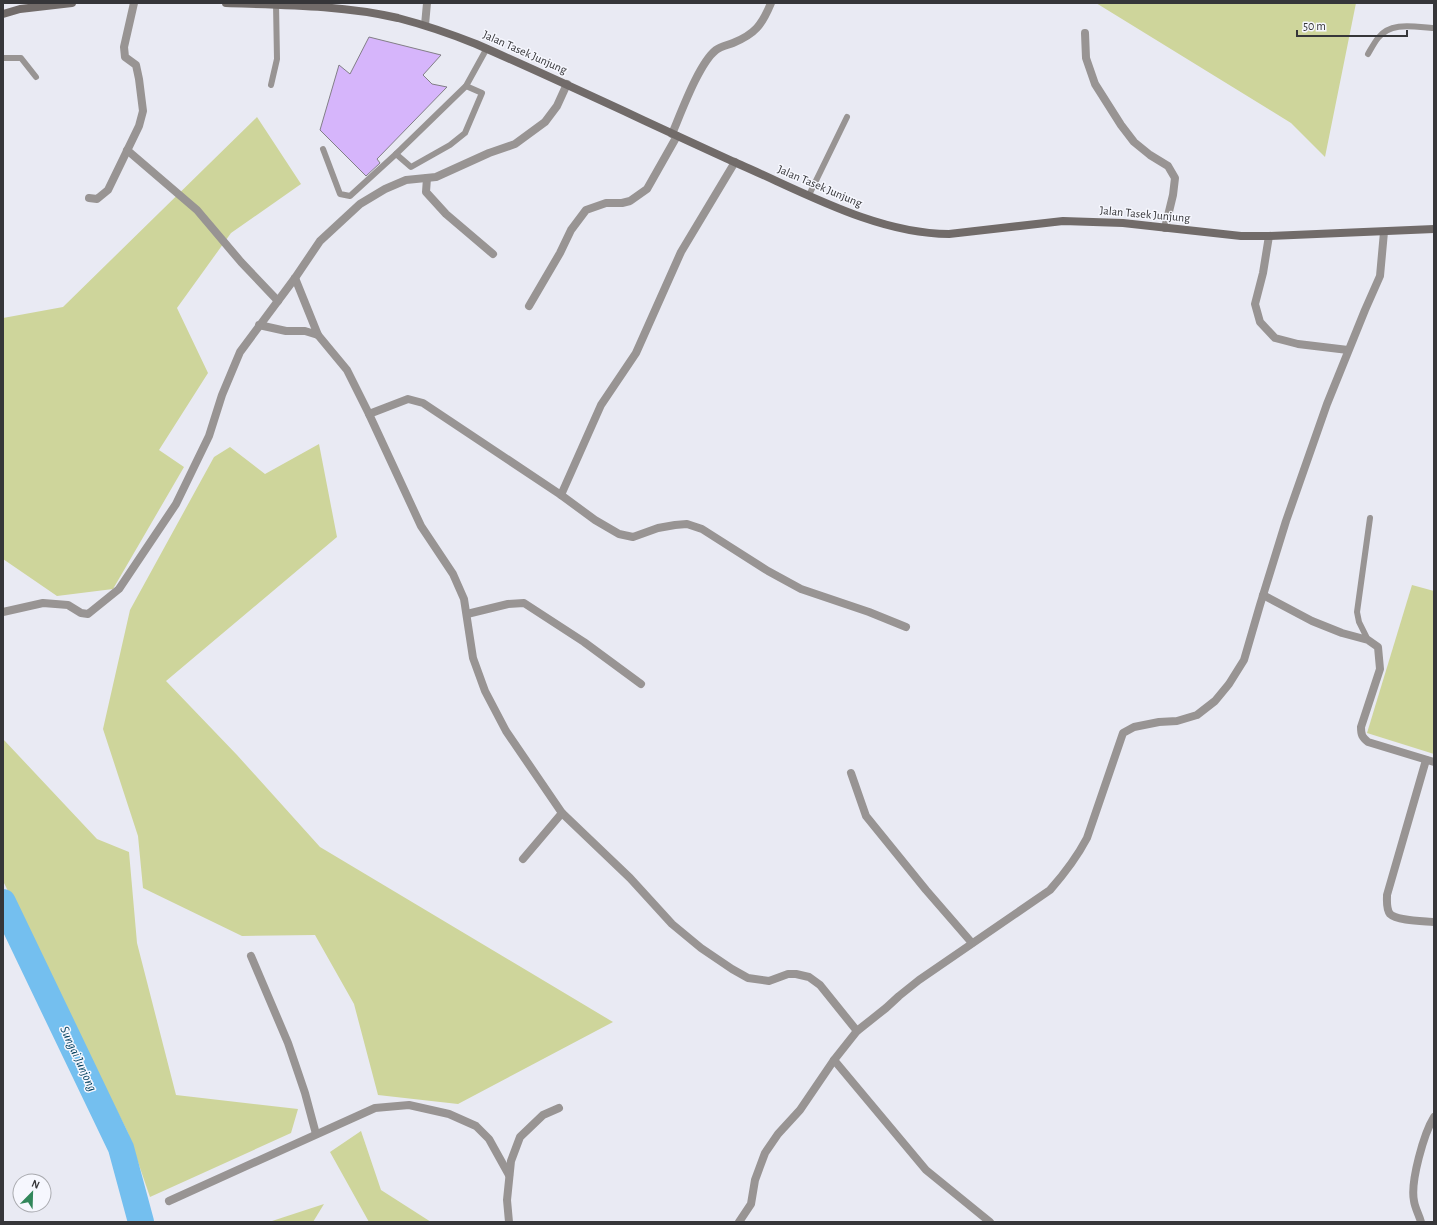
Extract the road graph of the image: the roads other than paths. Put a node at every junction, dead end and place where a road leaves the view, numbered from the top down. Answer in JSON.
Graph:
{"nodes":[{"id":1,"x":72,"y":3,"type":"edge"},
{"id":2,"x":134,"y":3,"type":"edge"},
{"id":3,"x":226,"y":3,"type":"edge"},
{"id":4,"x":426,"y":3,"type":"edge"},
{"id":5,"x":771,"y":3,"type":"edge"},
{"id":6,"x":55,"y":4,"type":"edge"},
{"id":7,"x":276,"y":4,"type":"junction"},
{"id":8,"x":320,"y":5,"type":"edge"},
{"id":9,"x":3,"y":14,"type":"edge"},
{"id":10,"x":425,"y":25,"type":"junction"},
{"id":11,"x":1434,"y":28,"type":"edge"},
{"id":12,"x":1085,"y":33,"type":"dead end"},
{"id":13,"x":487,"y":48,"type":"junction"},
{"id":14,"x":1368,"y":54,"type":"dead end"},
{"id":15,"x":3,"y":58,"type":"edge"},
{"id":16,"x":36,"y":77,"type":"dead end"},
{"id":17,"x":567,"y":84,"type":"junction"},
{"id":18,"x":271,"y":85,"type":"dead end"},
{"id":19,"x":466,"y":86,"type":"junction"},
{"id":20,"x":847,"y":117,"type":"dead end"},
{"id":21,"x":675,"y":135,"type":"junction"},
{"id":22,"x":323,"y":149,"type":"dead end"},
{"id":23,"x":127,"y":150,"type":"junction"},
{"id":24,"x":396,"y":154,"type":"junction"},
{"id":25,"x":735,"y":162,"type":"junction"},
{"id":26,"x":426,"y":178,"type":"junction"},
{"id":27,"x":809,"y":195,"type":"junction"},
{"id":28,"x":89,"y":198,"type":"dead end"},
{"id":29,"x":1165,"y":228,"type":"junction"},
{"id":30,"x":1434,"y":229,"type":"edge"},
{"id":31,"x":1384,"y":232,"type":"junction"},
{"id":32,"x":1269,"y":236,"type":"junction"},
{"id":33,"x":493,"y":254,"type":"dead end"},
{"id":34,"x":295,"y":278,"type":"junction"},
{"id":35,"x":278,"y":301,"type":"junction"},
{"id":36,"x":529,"y":306,"type":"dead end"},
{"id":37,"x":259,"y":325,"type":"junction"},
{"id":38,"x":318,"y":335,"type":"junction"},
{"id":39,"x":1348,"y":350,"type":"junction"},
{"id":40,"x":369,"y":414,"type":"junction"},
{"id":41,"x":561,"y":495,"type":"junction"},
{"id":42,"x":1370,"y":518,"type":"dead end"},
{"id":43,"x":1263,"y":595,"type":"junction"},
{"id":44,"x":3,"y":612,"type":"edge"},
{"id":45,"x":467,"y":614,"type":"junction"},
{"id":46,"x":906,"y":626,"type":"dead end"},
{"id":47,"x":1368,"y":640,"type":"junction"},
{"id":48,"x":641,"y":684,"type":"dead end"},
{"id":49,"x":1430,"y":761,"type":"edge"},
{"id":50,"x":851,"y":773,"type":"dead end"},
{"id":51,"x":562,"y":813,"type":"junction"},
{"id":52,"x":523,"y":859,"type":"dead end"},
{"id":53,"x":1434,"y":922,"type":"edge"},
{"id":54,"x":972,"y":943,"type":"junction"},
{"id":55,"x":251,"y":956,"type":"dead end"},
{"id":56,"x":857,"y":1031,"type":"junction"},
{"id":57,"x":834,"y":1060,"type":"junction"},
{"id":58,"x":559,"y":1108,"type":"dead end"},
{"id":59,"x":1434,"y":1117,"type":"edge"},
{"id":60,"x":316,"y":1134,"type":"junction"},
{"id":61,"x":509,"y":1175,"type":"junction"},
{"id":62,"x":169,"y":1201,"type":"dead end"},
{"id":63,"x":509,"y":1222,"type":"edge"},
{"id":64,"x":739,"y":1222,"type":"edge"},
{"id":65,"x":990,"y":1222,"type":"edge"},
{"id":66,"x":1421,"y":1222,"type":"edge"}],
"edges":[{"from":1,"to":6,"type":"main road"},
{"from":2,"to":23,"type":"street"},
{"from":3,"to":7,"type":"main road","name":"Jalan Tasek Junjung"},
{"from":4,"to":10,"type":"street"},
{"from":5,"to":21,"type":"street"},
{"from":6,"to":9,"type":"main road"},
{"from":7,"to":8,"type":"main road","name":"Jalan Tasek Junjung"},
{"from":7,"to":18,"type":"lane"},
{"from":8,"to":10,"type":"main road","name":"Jalan Tasek Junjung"},
{"from":10,"to":13,"type":"main road","name":"Jalan Tasek Junjung"},
{"from":11,"to":14,"type":"lane"},
{"from":12,"to":29,"type":"street"},
{"from":13,"to":17,"type":"main road","name":"Jalan Tasek Junjung"},
{"from":13,"to":19,"type":"lane"},
{"from":15,"to":16,"type":"lane"},
{"from":17,"to":21,"type":"main road","name":"Jalan Tasek Junjung"},
{"from":17,"to":26,"type":"street"},
{"from":19,"to":24,"type":"lane"},
{"from":19,"to":24,"type":"lane"},
{"from":20,"to":27,"type":"lane"},
{"from":21,"to":25,"type":"main road","name":"Jalan Tasek Junjung"},
{"from":21,"to":36,"type":"street"},
{"from":22,"to":24,"type":"lane"},
{"from":23,"to":28,"type":"street"},
{"from":23,"to":35,"type":"street"},
{"from":25,"to":27,"type":"main road","name":"Jalan Tasek Junjung"},
{"from":25,"to":41,"type":"street"},
{"from":26,"to":33,"type":"street"},
{"from":26,"to":34,"type":"street"},
{"from":27,"to":29,"type":"main road","name":"Jalan Tasek Junjung"},
{"from":29,"to":32,"type":"main road","name":"Jalan Tasek Junjung"},
{"from":30,"to":31,"type":"main road","name":"Jalan Tasek Junjung"},
{"from":31,"to":32,"type":"main road","name":"Jalan Tasek Junjung"},
{"from":31,"to":39,"type":"street"},
{"from":32,"to":39,"type":"street"},
{"from":34,"to":35,"type":"street"},
{"from":34,"to":38,"type":"street"},
{"from":35,"to":37,"type":"street"},
{"from":37,"to":38,"type":"street"},
{"from":37,"to":44,"type":"street"},
{"from":38,"to":40,"type":"street"},
{"from":39,"to":43,"type":"street"},
{"from":40,"to":41,"type":"street"},
{"from":40,"to":45,"type":"street"},
{"from":41,"to":46,"type":"street"},
{"from":42,"to":47,"type":"lane"},
{"from":43,"to":47,"type":"street"},
{"from":43,"to":54,"type":"street"},
{"from":45,"to":48,"type":"street"},
{"from":45,"to":51,"type":"street"},
{"from":47,"to":49,"type":"street"},
{"from":49,"to":53,"type":"street"},
{"from":50,"to":54,"type":"street"},
{"from":51,"to":52,"type":"street"},
{"from":51,"to":56,"type":"street"},
{"from":54,"to":56,"type":"street"},
{"from":55,"to":60,"type":"street"},
{"from":56,"to":57,"type":"street"},
{"from":57,"to":64,"type":"street"},
{"from":57,"to":65,"type":"street"},
{"from":58,"to":61,"type":"street"},
{"from":59,"to":66,"type":"street"},
{"from":60,"to":61,"type":"street"},
{"from":60,"to":62,"type":"street"},
{"from":61,"to":63,"type":"street"}]}
